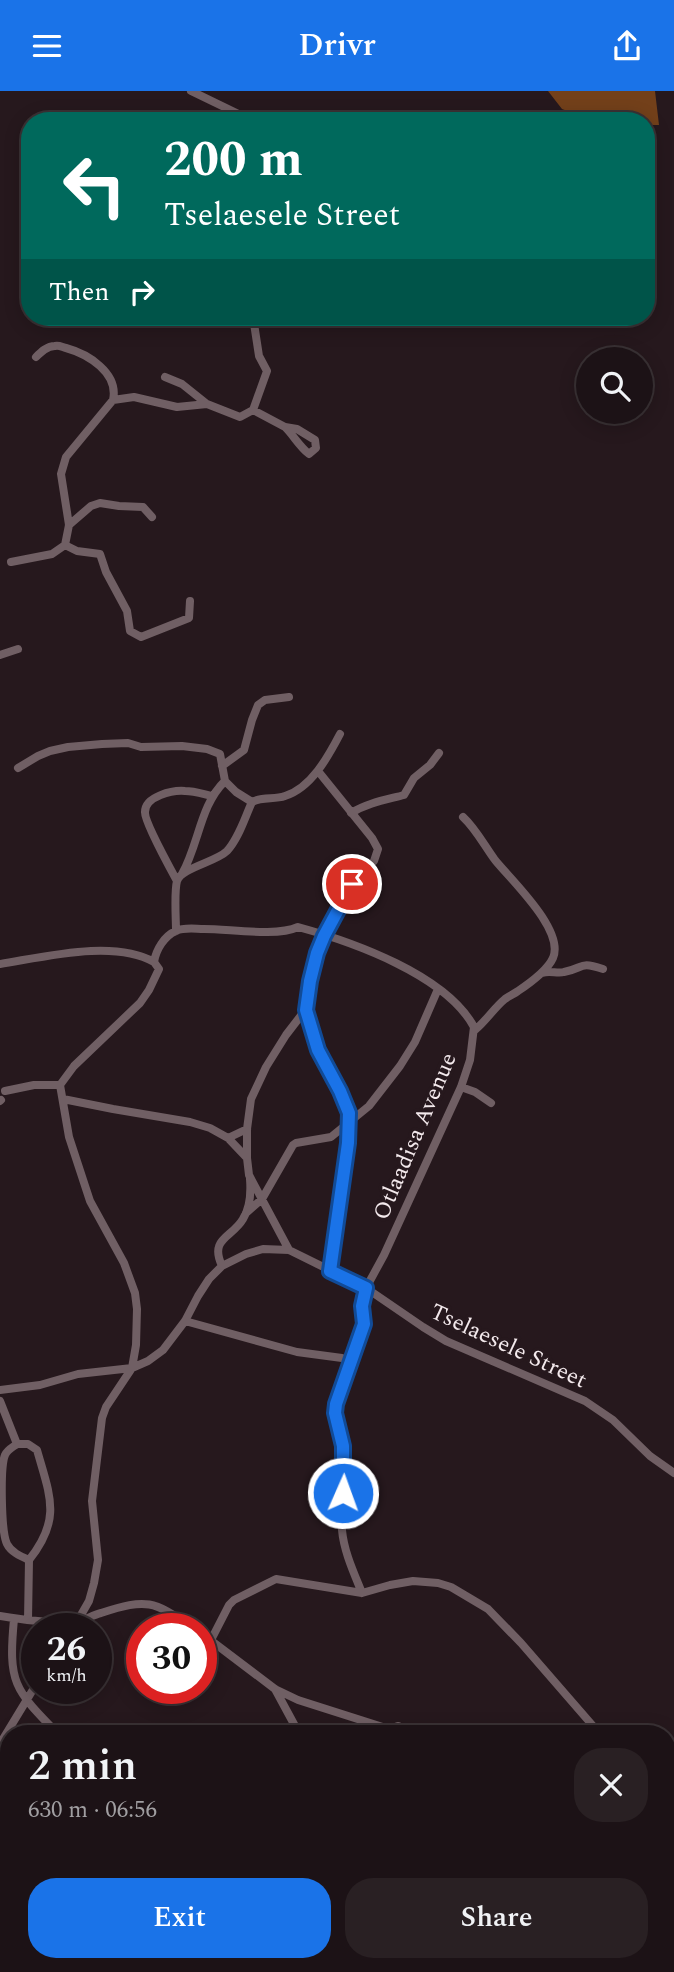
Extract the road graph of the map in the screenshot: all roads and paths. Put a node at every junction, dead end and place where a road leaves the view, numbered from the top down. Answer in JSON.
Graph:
{"nodes":[{"id":1,"x":191,"y":91,"type":"edge"},
{"id":2,"x":234,"y":112,"type":"edge"},
{"id":3,"x":254,"y":326,"type":"edge"},
{"id":4,"x":36,"y":357,"type":"dead end"},
{"id":5,"x":165,"y":377,"type":"dead end"},
{"id":6,"x":113,"y":400,"type":"junction"},
{"id":7,"x":207,"y":404,"type":"junction"},
{"id":8,"x":253,"y":410,"type":"junction"},
{"id":9,"x":285,"y":427,"type":"dead end"},
{"id":10,"x":152,"y":517,"type":"dead end"},
{"id":11,"x":69,"y":525,"type":"junction"},
{"id":12,"x":65,"y":545,"type":"junction"},
{"id":13,"x":11,"y":562,"type":"dead end"},
{"id":14,"x":191,"y":601,"type":"dead end"},
{"id":15,"x":18,"y":649,"type":"dead end"},
{"id":16,"x":0,"y":655,"type":"edge"},
{"id":17,"x":289,"y":697,"type":"dead end"},
{"id":18,"x":340,"y":734,"type":"dead end"},
{"id":19,"x":439,"y":753,"type":"dead end"},
{"id":20,"x":222,"y":766,"type":"junction"},
{"id":21,"x":18,"y":768,"type":"dead end"},
{"id":22,"x":318,"y":771,"type":"junction"},
{"id":23,"x":225,"y":781,"type":"junction"},
{"id":24,"x":212,"y":796,"type":"junction"},
{"id":25,"x":252,"y":802,"type":"junction"},
{"id":26,"x":351,"y":813,"type":"junction"},
{"id":27,"x":463,"y":817,"type":"dead end"},
{"id":28,"x":180,"y":877,"type":"junction"},
{"id":29,"x":176,"y":931,"type":"junction"},
{"id":30,"x":324,"y":936,"type":"junction"},
{"id":31,"x":154,"y":962,"type":"junction"},
{"id":32,"x":0,"y":964,"type":"edge"},
{"id":33,"x":603,"y":969,"type":"dead end"},
{"id":34,"x":539,"y":974,"type":"junction"},
{"id":35,"x":438,"y":989,"type":"junction"},
{"id":36,"x":306,"y":1010,"type":"junction"},
{"id":37,"x":475,"y":1030,"type":"junction"},
{"id":38,"x":60,"y":1085,"type":"junction"},
{"id":39,"x":461,"y":1087,"type":"junction"},
{"id":40,"x":5,"y":1091,"type":"dead end"},
{"id":41,"x":63,"y":1099,"type":"junction"},
{"id":42,"x":491,"y":1103,"type":"dead end"},
{"id":43,"x":349,"y":1122,"type":"junction"},
{"id":44,"x":247,"y":1129,"type":"junction"},
{"id":45,"x":228,"y":1138,"type":"junction"},
{"id":46,"x":247,"y":1158,"type":"junction"},
{"id":47,"x":249,"y":1175,"type":"junction"},
{"id":48,"x":262,"y":1199,"type":"junction"},
{"id":49,"x":246,"y":1213,"type":"junction"},
{"id":50,"x":289,"y":1250,"type":"junction"},
{"id":51,"x":222,"y":1266,"type":"junction"},
{"id":52,"x":330,"y":1271,"type":"junction"},
{"id":53,"x":366,"y":1288,"type":"junction"},
{"id":54,"x":185,"y":1321,"type":"junction"},
{"id":55,"x":352,"y":1361,"type":"junction"},
{"id":56,"x":132,"y":1368,"type":"junction"},
{"id":57,"x":0,"y":1390,"type":"edge"},
{"id":58,"x":0,"y":1401,"type":"edge"},
{"id":59,"x":17,"y":1444,"type":"junction"},
{"id":60,"x":674,"y":1473,"type":"edge"},
{"id":61,"x":29,"y":1560,"type":"junction"},
{"id":62,"x":362,"y":1593,"type":"junction"},
{"id":63,"x":28,"y":1613,"type":"edge"},
{"id":64,"x":82,"y":1613,"type":"edge"},
{"id":65,"x":98,"y":1613,"type":"edge"},
{"id":66,"x":169,"y":1613,"type":"edge"},
{"id":67,"x":0,"y":1616,"type":"edge"},
{"id":68,"x":14,"y":1619,"type":"junction"},
{"id":69,"x":21,"y":1620,"type":"edge"},
{"id":70,"x":217,"y":1628,"type":"edge"},
{"id":71,"x":217,"y":1645,"type":"edge"},
{"id":72,"x":275,"y":1689,"type":"junction"},
{"id":73,"x":21,"y":1693,"type":"edge"},
{"id":74,"x":23,"y":1704,"type":"edge"},
{"id":75,"x":29,"y":1704,"type":"edge"},
{"id":76,"x":11,"y":1725,"type":"edge"},
{"id":77,"x":49,"y":1725,"type":"edge"},
{"id":78,"x":294,"y":1725,"type":"edge"},
{"id":79,"x":369,"y":1725,"type":"edge"},
{"id":80,"x":592,"y":1725,"type":"edge"}],
"edges":[{"from":1,"to":2,"type":"street"},
{"from":3,"to":8,"type":"street"},
{"from":4,"to":6,"type":"street"},
{"from":5,"to":7,"type":"street"},
{"from":6,"to":7,"type":"street"},
{"from":6,"to":11,"type":"street"},
{"from":7,"to":8,"type":"street"},
{"from":8,"to":9,"type":"street"},
{"from":10,"to":11,"type":"street"},
{"from":11,"to":12,"type":"street"},
{"from":12,"to":13,"type":"street"},
{"from":12,"to":14,"type":"street"},
{"from":15,"to":16,"type":"street"},
{"from":17,"to":20,"type":"street"},
{"from":18,"to":22,"type":"street"},
{"from":19,"to":26,"type":"street"},
{"from":20,"to":21,"type":"street"},
{"from":20,"to":23,"type":"street"},
{"from":22,"to":25,"type":"street"},
{"from":22,"to":26,"type":"street"},
{"from":23,"to":24,"type":"street"},
{"from":23,"to":25,"type":"street"},
{"from":24,"to":28,"type":"street"},
{"from":24,"to":28,"type":"street"},
{"from":25,"to":28,"type":"street"},
{"from":26,"to":30,"type":"street"},
{"from":27,"to":34,"type":"street"},
{"from":28,"to":29,"type":"street"},
{"from":29,"to":30,"type":"street","name":"Otlaadisa Avenue"},
{"from":29,"to":31,"type":"street"},
{"from":30,"to":35,"type":"street","name":"Otlaadisa Avenue"},
{"from":30,"to":36,"type":"street"},
{"from":31,"to":32,"type":"street"},
{"from":31,"to":38,"type":"street"},
{"from":33,"to":34,"type":"street"},
{"from":34,"to":37,"type":"street"},
{"from":35,"to":37,"type":"street","name":"Otlaadisa Avenue"},
{"from":35,"to":43,"type":"street"},
{"from":36,"to":43,"type":"street"},
{"from":36,"to":44,"type":"street"},
{"from":37,"to":39,"type":"street","name":"Otlaadisa Avenue"},
{"from":38,"to":40,"type":"street"},
{"from":38,"to":41,"type":"street"},
{"from":39,"to":42,"type":"street"},
{"from":39,"to":53,"type":"street","name":"Otlaadisa Avenue"},
{"from":41,"to":45,"type":"street"},
{"from":41,"to":56,"type":"street"},
{"from":43,"to":48,"type":"street"},
{"from":43,"to":52,"type":"street"},
{"from":44,"to":45,"type":"street"},
{"from":44,"to":46,"type":"street"},
{"from":45,"to":46,"type":"street"},
{"from":46,"to":47,"type":"street"},
{"from":47,"to":48,"type":"street"},
{"from":47,"to":49,"type":"street"},
{"from":48,"to":49,"type":"street"},
{"from":48,"to":50,"type":"street"},
{"from":49,"to":51,"type":"street"},
{"from":50,"to":51,"type":"street","name":"Tselaesele Street"},
{"from":50,"to":52,"type":"street","name":"Tselaesele Street"},
{"from":51,"to":54,"type":"street","name":"Tselaesele Street"},
{"from":52,"to":53,"type":"street","name":"Tselaesele Street"},
{"from":53,"to":55,"type":"street","name":"Otlaadisa Avenue"},
{"from":53,"to":60,"type":"street","name":"Tselaesele Street"},
{"from":54,"to":55,"type":"street"},
{"from":54,"to":56,"type":"street","name":"Tselaesele Street"},
{"from":55,"to":62,"type":"street","name":"Otlaadisa Avenue"},
{"from":56,"to":57,"type":"street","name":"Tselaesele Street"},
{"from":56,"to":64,"type":"street"},
{"from":58,"to":59,"type":"street"},
{"from":59,"to":61,"type":"street"},
{"from":59,"to":61,"type":"street"},
{"from":61,"to":63,"type":"street"},
{"from":62,"to":70,"type":"street"},
{"from":62,"to":80,"type":"street"},
{"from":65,"to":66,"type":"street"},
{"from":67,"to":68,"type":"street"},
{"from":68,"to":69,"type":"street"},
{"from":68,"to":73,"type":"street"},
{"from":71,"to":72,"type":"street"},
{"from":72,"to":78,"type":"street"},
{"from":72,"to":79,"type":"street"},
{"from":74,"to":76,"type":"street"},
{"from":75,"to":77,"type":"street"}]}
